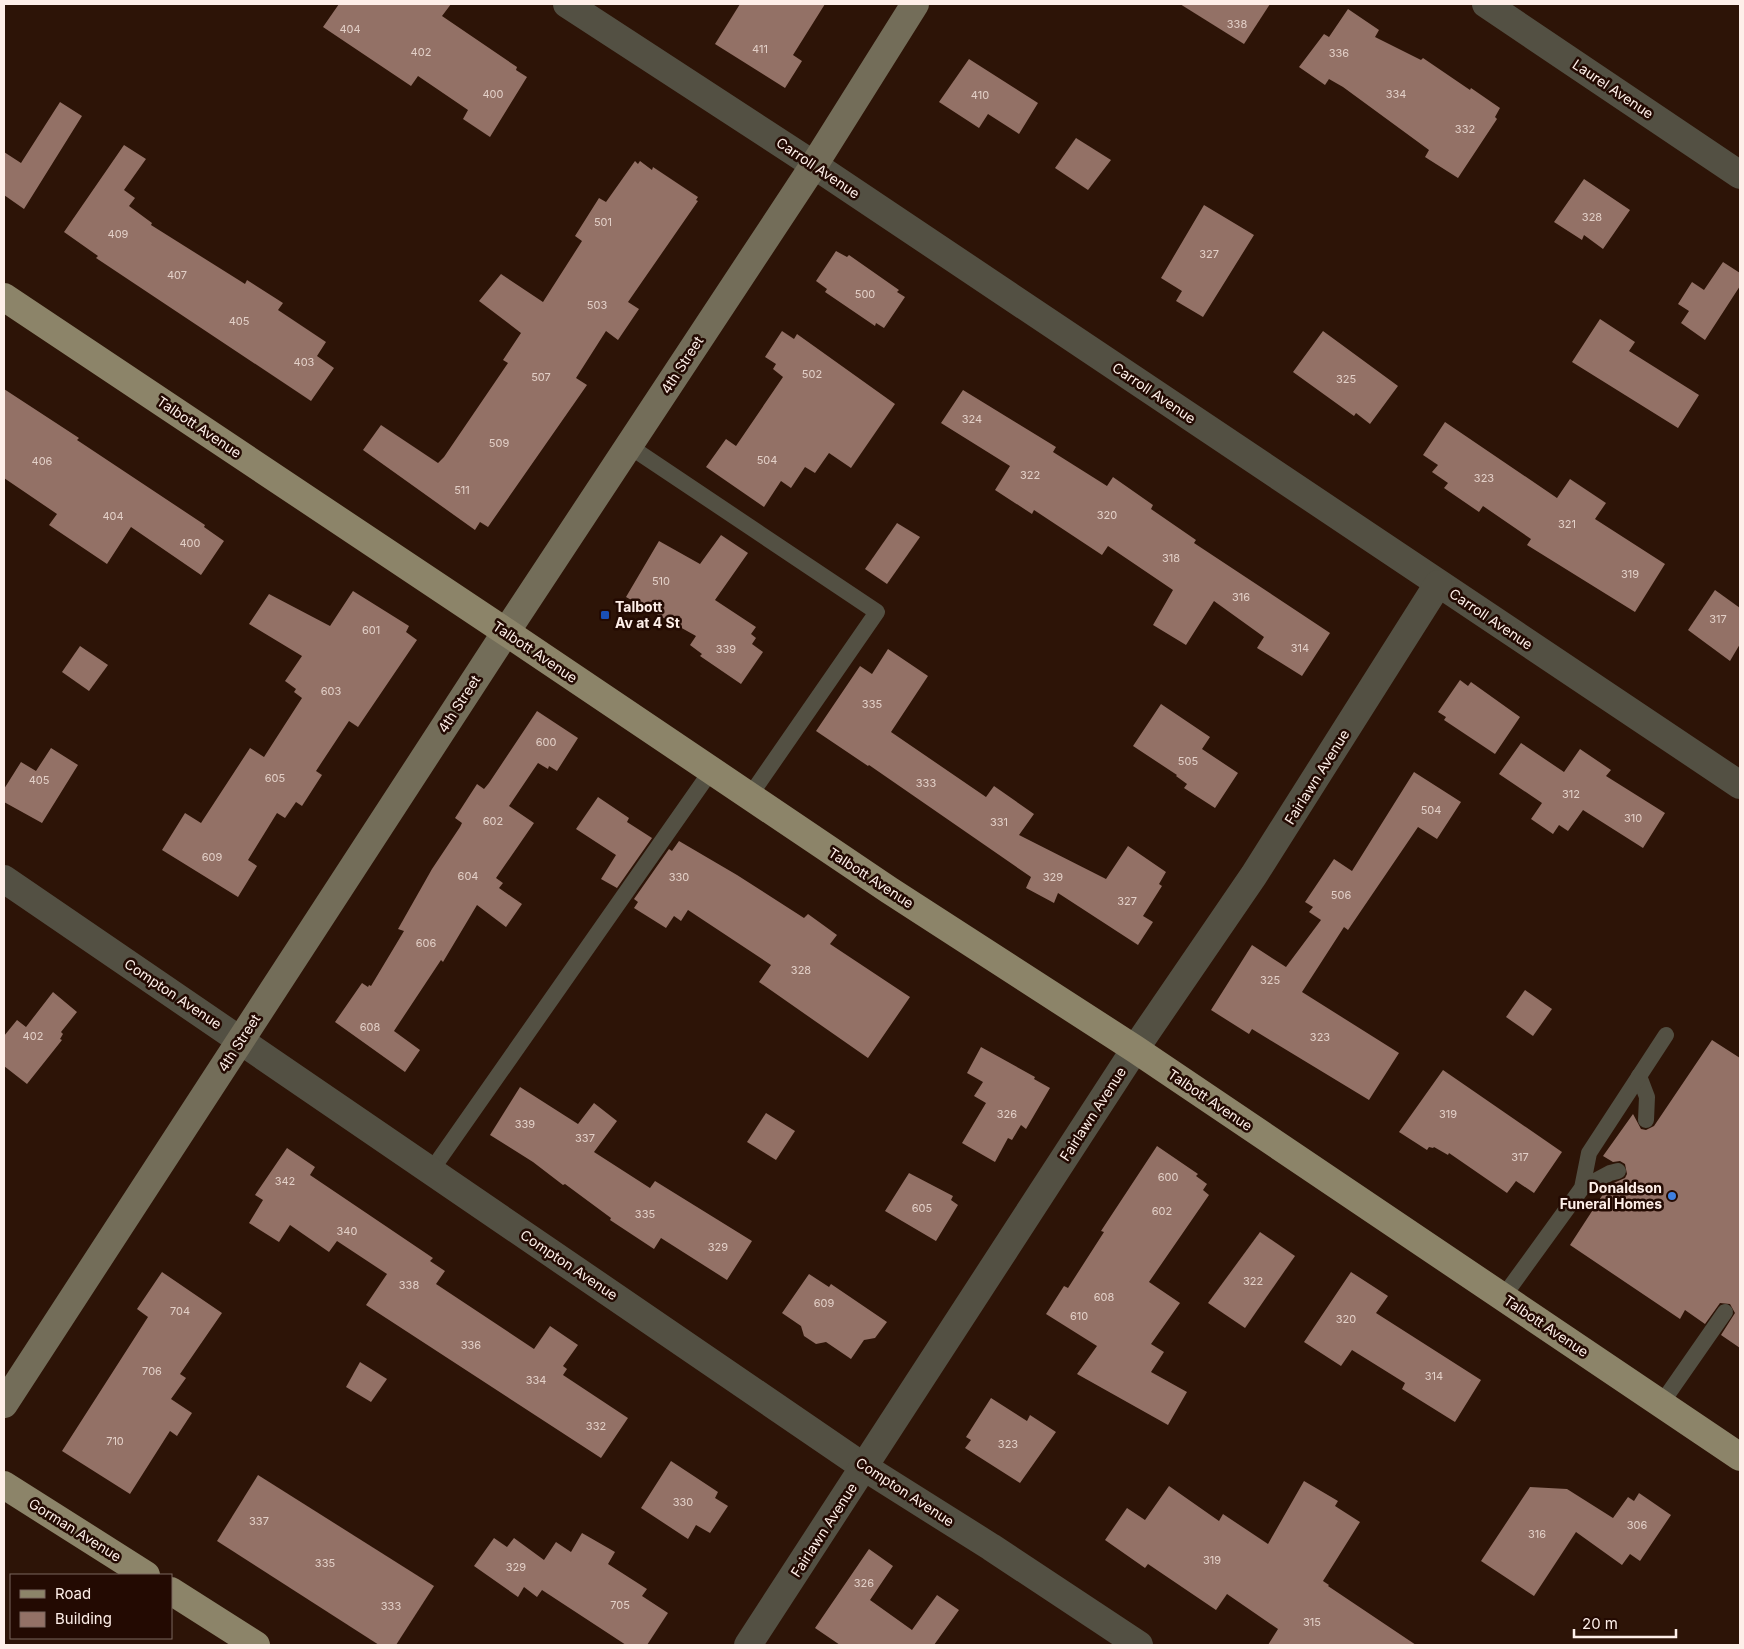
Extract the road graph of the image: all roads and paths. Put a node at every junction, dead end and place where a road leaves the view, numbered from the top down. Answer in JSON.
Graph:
{"nodes":[{"id":1,"x":915,"y":4,"type":"edge"},
{"id":2,"x":1486,"y":4,"type":"edge"},
{"id":3,"x":575,"y":6,"type":"edge"},
{"id":4,"x":814,"y":165,"type":"junction"},
{"id":5,"x":1740,"y":175,"type":"edge"},
{"id":6,"x":4,"y":297,"type":"edge"},
{"id":7,"x":629,"y":446,"type":"junction"},
{"id":8,"x":1438,"y":584,"type":"junction"},
{"id":9,"x":506,"y":632,"type":"junction"},
{"id":10,"x":712,"y":772,"type":"junction"},
{"id":11,"x":1740,"y":785,"type":"edge"},
{"id":12,"x":749,"y":797,"type":"junction"},
{"id":13,"x":4,"y":879,"type":"edge"},
{"id":14,"x":1666,"y":1035,"type":"dead end"},
{"id":15,"x":241,"y":1040,"type":"junction"},
{"id":16,"x":1135,"y":1049,"type":"junction"},
{"id":17,"x":1639,"y":1076,"type":"junction"},
{"id":18,"x":1646,"y":1120,"type":"dead end"},
{"id":19,"x":431,"y":1171,"type":"junction"},
{"id":20,"x":1618,"y":1171,"type":"dead end"},
{"id":21,"x":1582,"y":1188,"type":"junction"},
{"id":22,"x":1503,"y":1297,"type":"junction"},
{"id":23,"x":1725,"y":1312,"type":"dead end"},
{"id":24,"x":4,"y":1404,"type":"edge"},
{"id":25,"x":1662,"y":1404,"type":"junction"},
{"id":26,"x":1740,"y":1457,"type":"edge"},
{"id":27,"x":864,"y":1467,"type":"junction"},
{"id":28,"x":4,"y":1485,"type":"edge"},
{"id":29,"x":144,"y":1574,"type":"edge"},
{"id":30,"x":172,"y":1592,"type":"edge"},
{"id":31,"x":256,"y":1645,"type":"edge"},
{"id":32,"x":748,"y":1645,"type":"edge"},
{"id":33,"x":1138,"y":1645,"type":"edge"}],
"edges":[{"from":1,"to":4,"type":"street","name":"4th Street"},
{"from":2,"to":5,"type":"street","name":"Laurel Avenue"},
{"from":3,"to":4,"type":"street","name":"Carroll Avenue"},
{"from":4,"to":7,"type":"street","name":"4th Street"},
{"from":4,"to":8,"type":"street","name":"Carroll Avenue"},
{"from":6,"to":9,"type":"main road","name":"Talbott Avenue"},
{"from":7,"to":9,"type":"street","name":"4th Street"},
{"from":7,"to":12,"type":"lane"},
{"from":8,"to":11,"type":"street","name":"Carroll Avenue"},
{"from":8,"to":16,"type":"street","name":"Fairlawn Avenue"},
{"from":9,"to":10,"type":"main road","name":"Talbott Avenue"},
{"from":9,"to":15,"type":"street","name":"4th Street"},
{"from":10,"to":12,"type":"main road","name":"Talbott Avenue"},
{"from":10,"to":19,"type":"lane"},
{"from":12,"to":16,"type":"main road","name":"Talbott Avenue"},
{"from":13,"to":15,"type":"street","name":"Compton Avenue"},
{"from":14,"to":17,"type":"lane"},
{"from":15,"to":19,"type":"street","name":"Compton Avenue"},
{"from":15,"to":24,"type":"street","name":"4th Street"},
{"from":16,"to":22,"type":"main road","name":"Talbott Avenue"},
{"from":16,"to":27,"type":"street","name":"Fairlawn Avenue"},
{"from":17,"to":18,"type":"lane"},
{"from":17,"to":21,"type":"lane"},
{"from":19,"to":27,"type":"street","name":"Compton Avenue"},
{"from":20,"to":21,"type":"lane"},
{"from":21,"to":22,"type":"lane"},
{"from":22,"to":25,"type":"main road","name":"Talbott Avenue"},
{"from":23,"to":25,"type":"lane"},
{"from":25,"to":26,"type":"main road","name":"Talbott Avenue"},
{"from":27,"to":32,"type":"street","name":"Fairlawn Avenue"},
{"from":27,"to":33,"type":"street","name":"Compton Avenue"},
{"from":28,"to":29,"type":"main road","name":"Gorman Avenue"},
{"from":30,"to":31,"type":"main road"}]}
